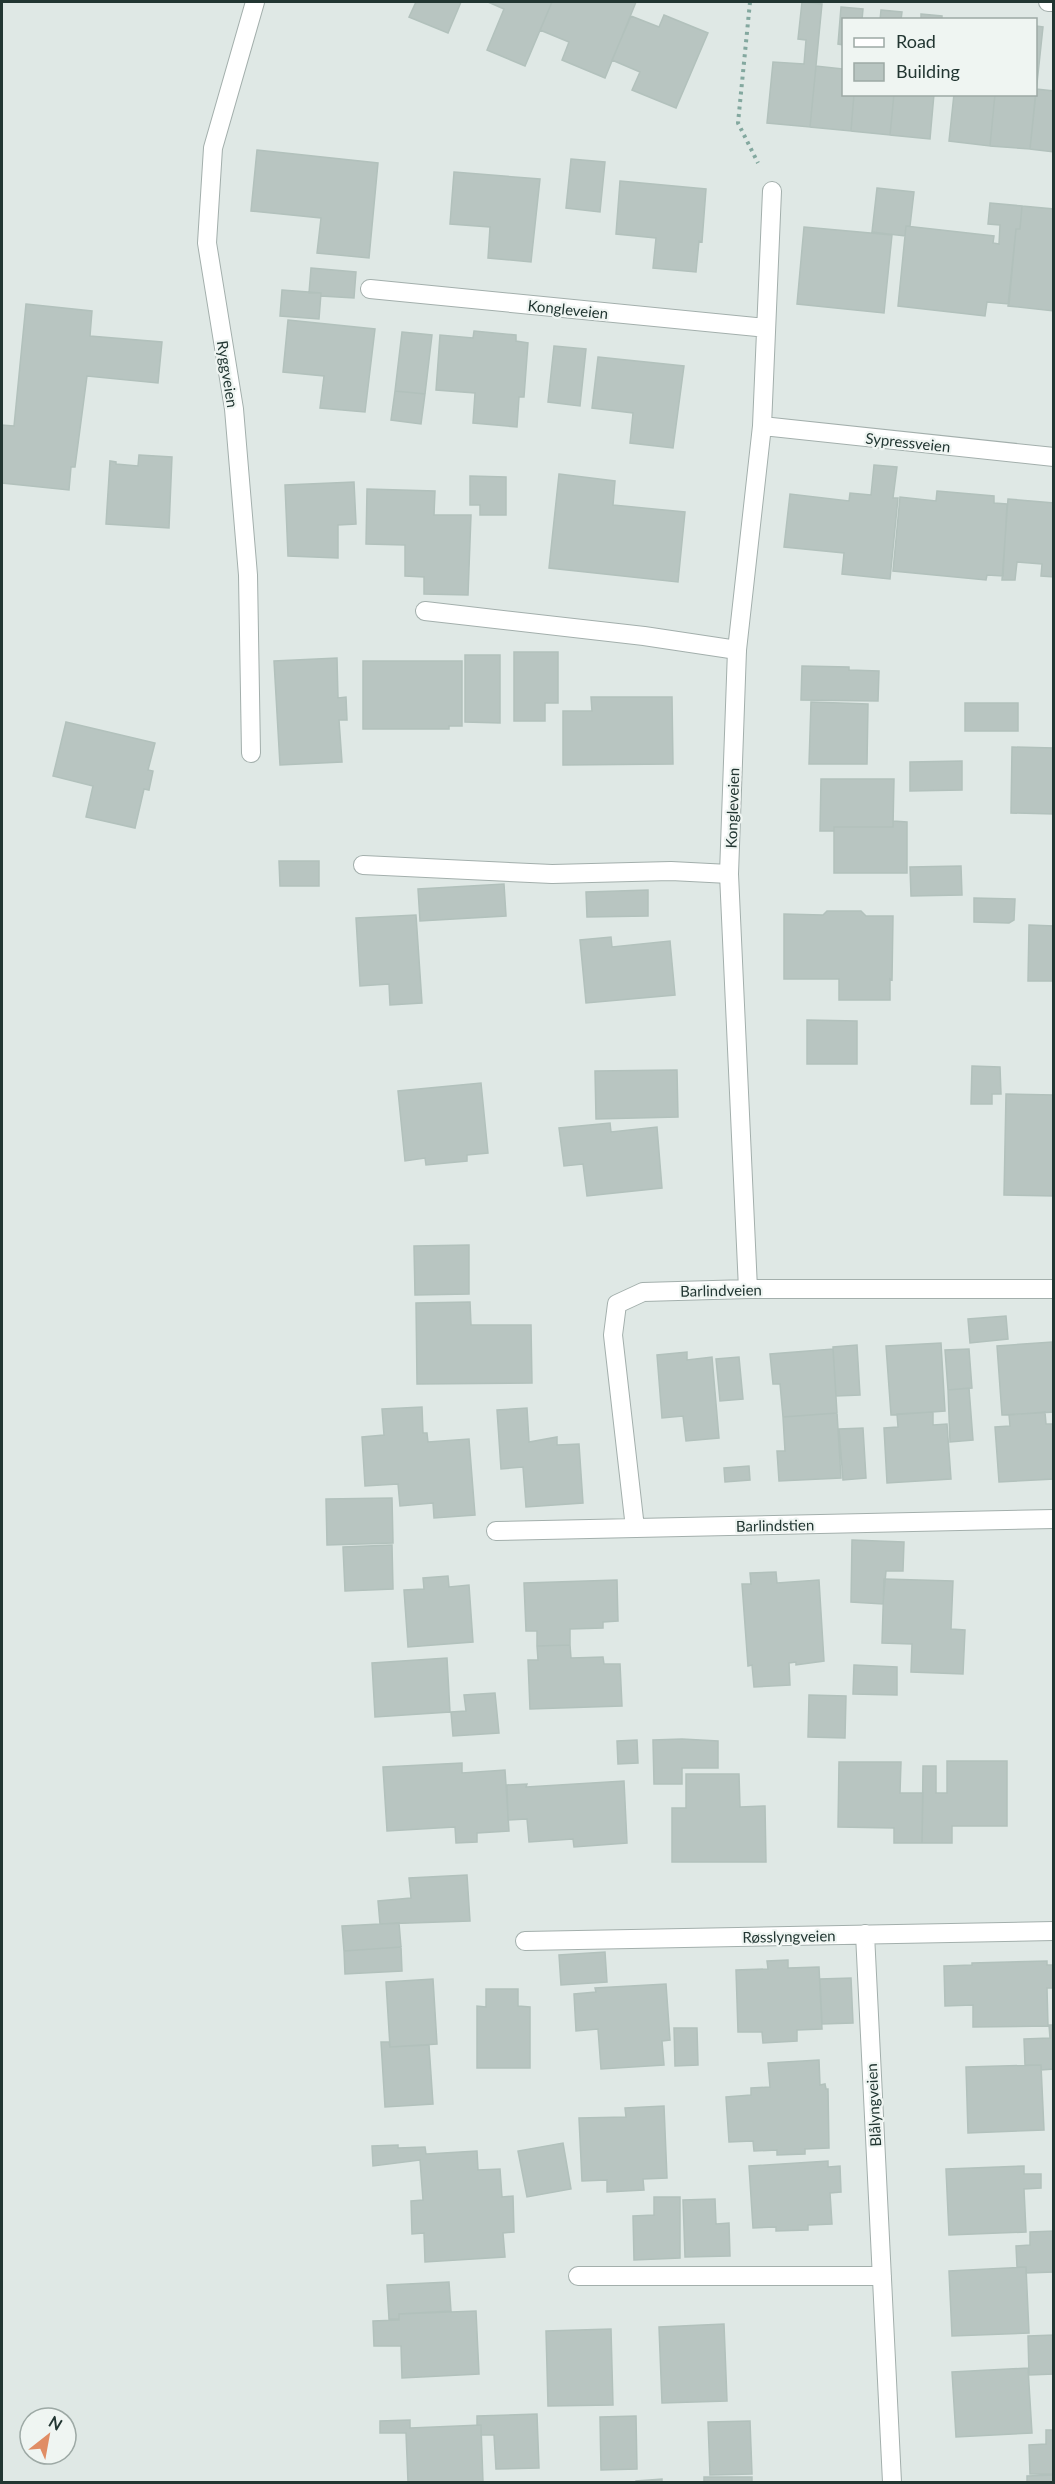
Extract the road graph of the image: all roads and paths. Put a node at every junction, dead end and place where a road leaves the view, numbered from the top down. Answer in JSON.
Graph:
{"nodes":[{"id":1,"x":255,"y":2,"type":"edge"},
{"id":2,"x":750,"y":2,"type":"edge"},
{"id":3,"x":1048,"y":2,"type":"edge"},
{"id":4,"x":1053,"y":2,"type":"edge"},
{"id":5,"x":772,"y":191,"type":"joint"},
{"id":6,"x":370,"y":289,"type":"dead end"},
{"id":7,"x":766,"y":328,"type":"junction"},
{"id":8,"x":762,"y":426,"type":"junction"},
{"id":9,"x":1053,"y":457,"type":"edge"},
{"id":10,"x":425,"y":611,"type":"dead end"},
{"id":11,"x":737,"y":650,"type":"junction"},
{"id":12,"x":251,"y":753,"type":"dead end"},
{"id":13,"x":363,"y":865,"type":"dead end"},
{"id":14,"x":729,"y":874,"type":"junction"},
{"id":15,"x":748,"y":1289,"type":"junction"},
{"id":16,"x":1053,"y":1289,"type":"edge"},
{"id":17,"x":1053,"y":1519,"type":"edge"},
{"id":18,"x":635,"y":1528,"type":"junction"},
{"id":19,"x":496,"y":1531,"type":"dead end"},
{"id":20,"x":1053,"y":1931,"type":"edge"},
{"id":21,"x":865,"y":1934,"type":"junction"},
{"id":22,"x":525,"y":1941,"type":"dead end"},
{"id":23,"x":578,"y":2276,"type":"dead end"},
{"id":24,"x":882,"y":2276,"type":"junction"},
{"id":25,"x":892,"y":2482,"type":"edge"}],
"edges":[{"from":1,"to":12,"type":"street","name":"Ryggveien"},
{"from":2,"to":5,"type":"path"},
{"from":3,"to":4,"type":"street"},
{"from":5,"to":7,"type":"street","name":"Kongleveien"},
{"from":6,"to":7,"type":"street","name":"Kongleveien"},
{"from":7,"to":8,"type":"street","name":"Kongleveien"},
{"from":8,"to":9,"type":"street","name":"Sypressveien"},
{"from":8,"to":11,"type":"street","name":"Kongleveien"},
{"from":10,"to":11,"type":"street"},
{"from":11,"to":14,"type":"street","name":"Kongleveien"},
{"from":13,"to":14,"type":"street"},
{"from":14,"to":15,"type":"street","name":"Kongleveien"},
{"from":15,"to":16,"type":"street","name":"Barlindveien"},
{"from":15,"to":18,"type":"street","name":"Barlindveien"},
{"from":17,"to":18,"type":"street","name":"Barlindstien"},
{"from":18,"to":19,"type":"street","name":"Barlindstien"},
{"from":20,"to":21,"type":"street","name":"Røsslyngveien"},
{"from":21,"to":22,"type":"street","name":"Røsslyngveien"},
{"from":21,"to":24,"type":"street","name":"Blålyngveien"},
{"from":23,"to":24,"type":"street"},
{"from":24,"to":25,"type":"street","name":"Blålyngveien"}]}
